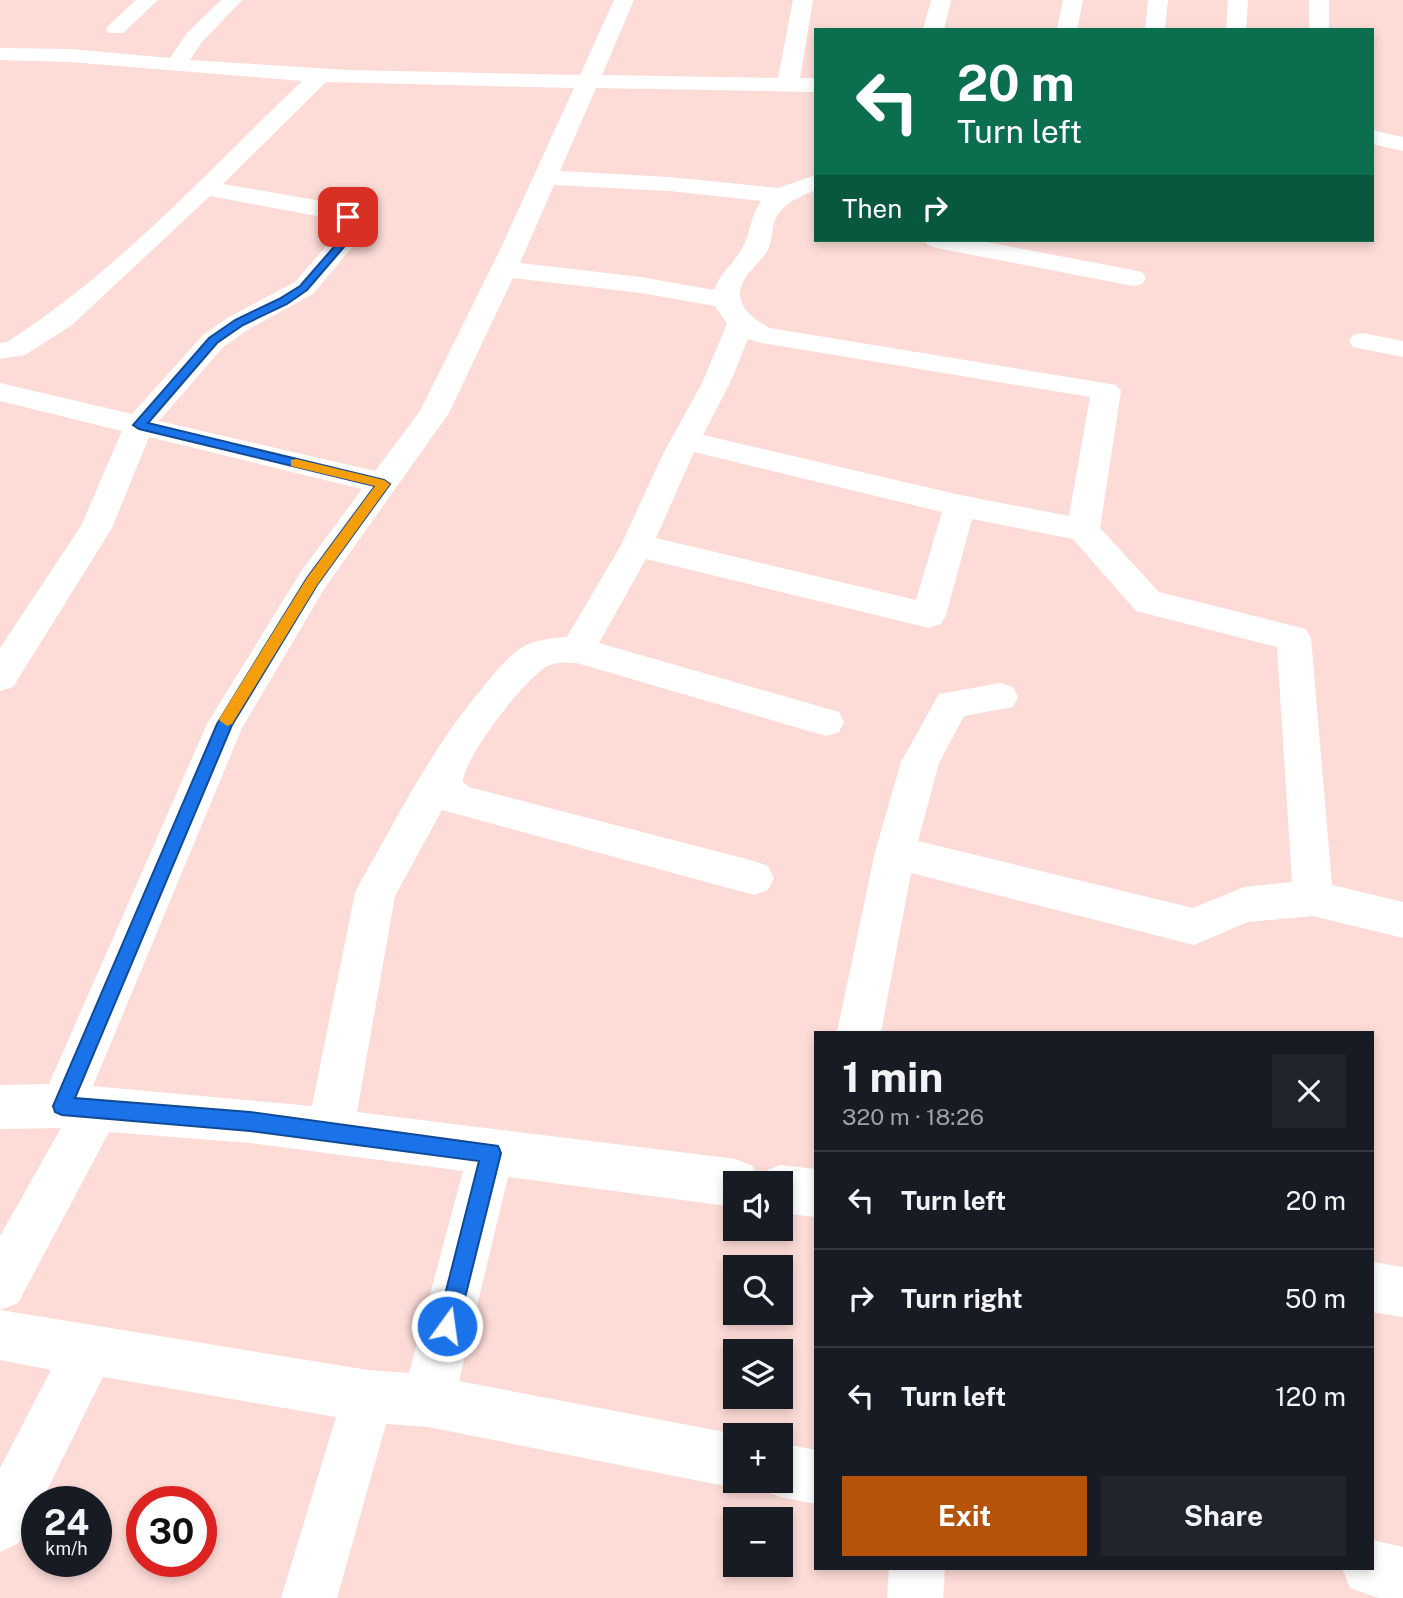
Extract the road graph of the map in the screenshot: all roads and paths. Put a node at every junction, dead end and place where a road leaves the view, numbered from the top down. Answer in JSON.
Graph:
{"nodes":[{"id":1,"x":148,"y":0,"type":"edge"},
{"id":2,"x":232,"y":0,"type":"edge"},
{"id":3,"x":624,"y":0,"type":"edge"},
{"id":4,"x":803,"y":0,"type":"edge"},
{"id":5,"x":941,"y":0,"type":"edge"},
{"id":6,"x":1073,"y":0,"type":"edge"},
{"id":7,"x":1158,"y":0,"type":"edge"},
{"id":8,"x":1238,"y":0,"type":"edge"},
{"id":9,"x":1318,"y":0,"type":"edge"},
{"id":10,"x":934,"y":28,"type":"edge"},
{"id":11,"x":1067,"y":28,"type":"edge"},
{"id":12,"x":1155,"y":28,"type":"edge"},
{"id":13,"x":1236,"y":28,"type":"edge"},
{"id":14,"x":1319,"y":28,"type":"edge"},
{"id":15,"x":116,"y":29,"type":"dead end"},
{"id":16,"x":1,"y":54,"type":"edge"},
{"id":17,"x":178,"y":64,"type":"junction"},
{"id":18,"x":321,"y":75,"type":"junction"},
{"id":19,"x":588,"y":80,"type":"junction"},
{"id":20,"x":788,"y":84,"type":"junction"},
{"id":21,"x":814,"y":85,"type":"edge"},
{"id":22,"x":1374,"y":137,"type":"edge"},
{"id":23,"x":1403,"y":144,"type":"edge"},
{"id":24,"x":545,"y":177,"type":"junction"},
{"id":25,"x":814,"y":183,"type":"edge"},
{"id":26,"x":205,"y":188,"type":"junction"},
{"id":27,"x":780,"y":196,"type":"junction"},
{"id":28,"x":936,"y":242,"type":"edge"},
{"id":29,"x":503,"y":269,"type":"junction"},
{"id":30,"x":1133,"y":278,"type":"dead end"},
{"id":31,"x":733,"y":312,"type":"junction"},
{"id":32,"x":1363,"y":341,"type":"dead end"},
{"id":33,"x":1403,"y":349,"type":"edge"},
{"id":34,"x":0,"y":351,"type":"edge"},
{"id":35,"x":6,"y":401,"type":"edge"},
{"id":36,"x":139,"y":425,"type":"junction"},
{"id":37,"x":685,"y":440,"type":"junction"},
{"id":38,"x":384,"y":484,"type":"junction"},
{"id":39,"x":960,"y":506,"type":"junction"},
{"id":40,"x":1083,"y":530,"type":"junction"},
{"id":41,"x":637,"y":545,"type":"junction"},
{"id":42,"x":577,"y":650,"type":"junction"},
{"id":43,"x":0,"y":677,"type":"edge"},
{"id":44,"x":1000,"y":697,"type":"dead end"},
{"id":45,"x":826,"y":722,"type":"dead end"},
{"id":46,"x":443,"y":774,"type":"junction"},
{"id":47,"x":895,"y":852,"type":"junction"},
{"id":48,"x":754,"y":878,"type":"dead end"},
{"id":49,"x":1313,"y":898,"type":"junction"},
{"id":50,"x":1403,"y":920,"type":"edge"},
{"id":51,"x":859,"y":1031,"type":"edge"},
{"id":52,"x":0,"y":1107,"type":"edge"},
{"id":53,"x":79,"y":1107,"type":"junction"},
{"id":54,"x":330,"y":1132,"type":"junction"},
{"id":55,"x":491,"y":1153,"type":"junction"},
{"id":56,"x":723,"y":1181,"type":"edge"},
{"id":57,"x":793,"y":1190,"type":"edge"},
{"id":58,"x":814,"y":1193,"type":"edge"},
{"id":59,"x":0,"y":1285,"type":"edge"},
{"id":60,"x":1374,"y":1287,"type":"edge"},
{"id":61,"x":1403,"y":1292,"type":"edge"},
{"id":62,"x":0,"y":1335,"type":"edge"},
{"id":63,"x":90,"y":1349,"type":"junction"},
{"id":64,"x":368,"y":1396,"type":"junction"},
{"id":65,"x":428,"y":1401,"type":"junction"},
{"id":66,"x":723,"y":1459,"type":"edge"},
{"id":67,"x":793,"y":1473,"type":"edge"},
{"id":68,"x":814,"y":1477,"type":"edge"},
{"id":69,"x":0,"y":1524,"type":"edge"},
{"id":70,"x":1374,"y":1569,"type":"edge"},
{"id":71,"x":917,"y":1570,"type":"edge"},
{"id":72,"x":1403,"y":1575,"type":"edge"},
{"id":73,"x":309,"y":1598,"type":"edge"},
{"id":74,"x":915,"y":1598,"type":"edge"}],
"edges":[{"from":1,"to":15,"type":"street"},
{"from":2,"to":17,"type":"street"},
{"from":3,"to":19,"type":"street"},
{"from":4,"to":20,"type":"street"},
{"from":5,"to":10,"type":"street"},
{"from":6,"to":11,"type":"street"},
{"from":7,"to":12,"type":"street"},
{"from":8,"to":13,"type":"street"},
{"from":9,"to":14,"type":"street"},
{"from":16,"to":17,"type":"street"},
{"from":17,"to":18,"type":"street"},
{"from":18,"to":19,"type":"street"},
{"from":18,"to":26,"type":"street"},
{"from":19,"to":20,"type":"street"},
{"from":19,"to":24,"type":"street"},
{"from":20,"to":21,"type":"street"},
{"from":22,"to":23,"type":"street"},
{"from":24,"to":27,"type":"street"},
{"from":24,"to":29,"type":"street"},
{"from":25,"to":27,"type":"street"},
{"from":26,"to":34,"type":"street"},
{"from":26,"to":36,"type":"street"},
{"from":27,"to":31,"type":"street"},
{"from":28,"to":30,"type":"street"},
{"from":29,"to":31,"type":"street"},
{"from":29,"to":38,"type":"street"},
{"from":31,"to":37,"type":"street"},
{"from":31,"to":40,"type":"street"},
{"from":32,"to":33,"type":"street"},
{"from":35,"to":36,"type":"street"},
{"from":36,"to":38,"type":"street"},
{"from":36,"to":43,"type":"street"},
{"from":37,"to":39,"type":"street"},
{"from":37,"to":41,"type":"street"},
{"from":38,"to":53,"type":"street"},
{"from":39,"to":40,"type":"street"},
{"from":39,"to":41,"type":"street"},
{"from":40,"to":49,"type":"street"},
{"from":41,"to":42,"type":"street"},
{"from":42,"to":45,"type":"street"},
{"from":42,"to":46,"type":"street"},
{"from":44,"to":47,"type":"street"},
{"from":46,"to":48,"type":"street"},
{"from":46,"to":54,"type":"street"},
{"from":47,"to":49,"type":"street"},
{"from":47,"to":51,"type":"street"},
{"from":49,"to":50,"type":"street"},
{"from":52,"to":53,"type":"street"},
{"from":53,"to":54,"type":"street"},
{"from":53,"to":59,"type":"street"},
{"from":54,"to":55,"type":"street"},
{"from":55,"to":56,"type":"street"},
{"from":55,"to":65,"type":"street"},
{"from":57,"to":58,"type":"street"},
{"from":60,"to":61,"type":"street"},
{"from":62,"to":63,"type":"street"},
{"from":63,"to":64,"type":"street"},
{"from":63,"to":69,"type":"street"},
{"from":64,"to":65,"type":"street"},
{"from":64,"to":73,"type":"street"},
{"from":65,"to":66,"type":"street"},
{"from":67,"to":68,"type":"street"},
{"from":70,"to":72,"type":"street"},
{"from":71,"to":74,"type":"street"}]}
